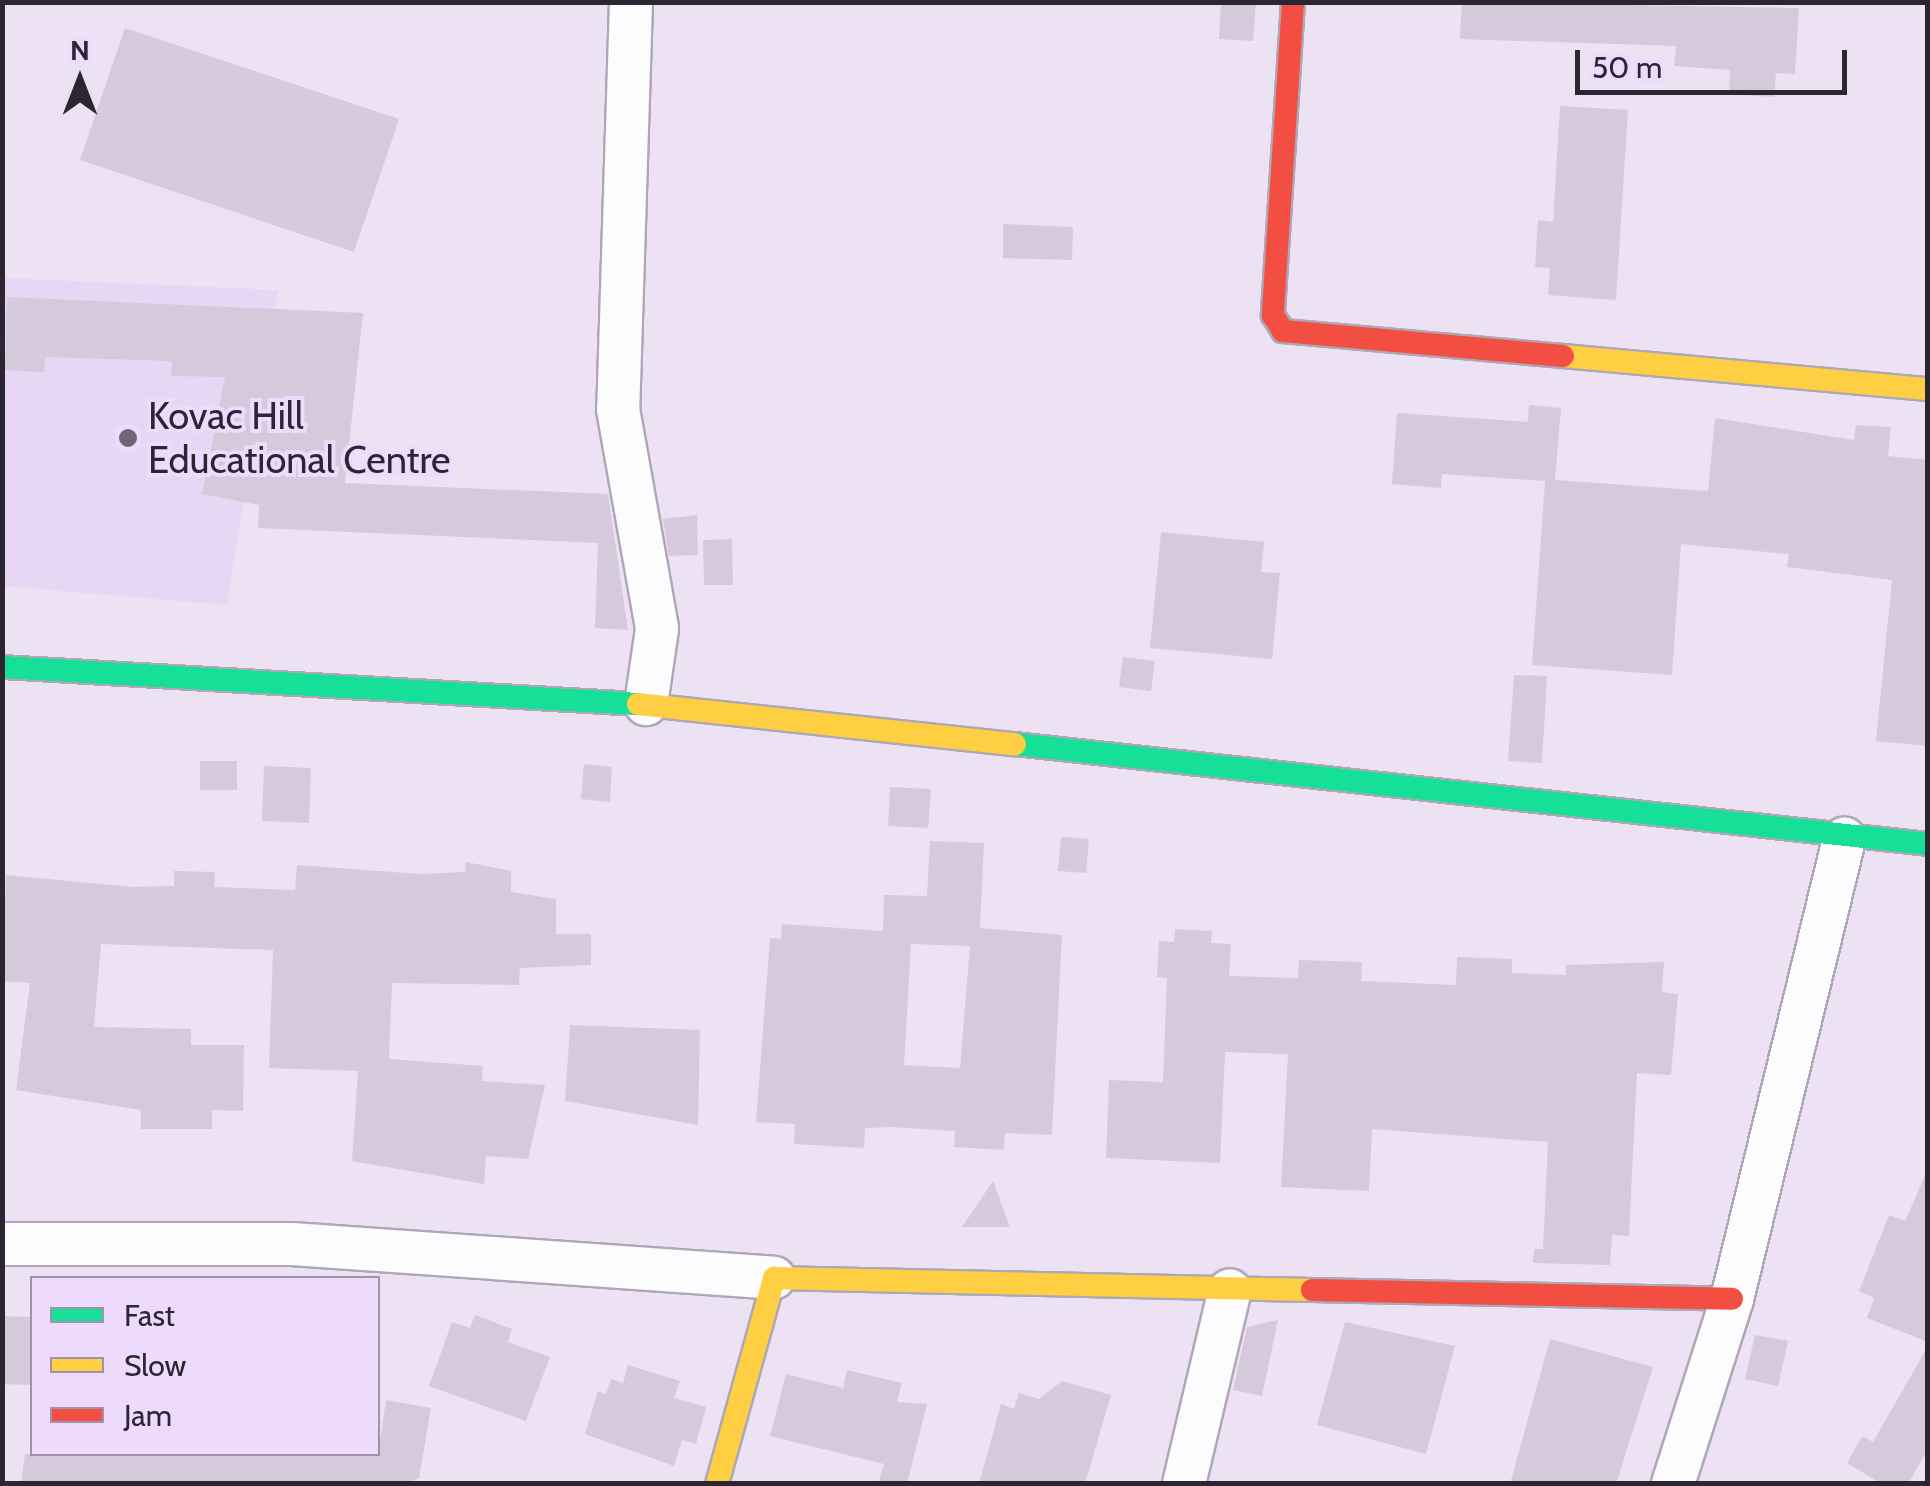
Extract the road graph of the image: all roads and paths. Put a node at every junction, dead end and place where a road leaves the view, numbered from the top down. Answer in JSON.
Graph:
{"nodes":[{"id":1,"x":631,"y":2,"type":"edge"},
{"id":2,"x":1292,"y":2,"type":"edge"},
{"id":3,"x":1928,"y":389,"type":"edge"},
{"id":4,"x":2,"y":668,"type":"edge"},
{"id":5,"x":646,"y":704,"type":"junction"},
{"id":6,"x":1844,"y":838,"type":"junction"},
{"id":7,"x":1928,"y":844,"type":"edge"},
{"id":8,"x":2,"y":1244,"type":"edge"},
{"id":9,"x":774,"y":1278,"type":"junction"},
{"id":10,"x":1230,"y":1290,"type":"junction"},
{"id":11,"x":1732,"y":1299,"type":"junction"},
{"id":12,"x":717,"y":1484,"type":"edge"},
{"id":13,"x":1184,"y":1484,"type":"edge"},
{"id":14,"x":1673,"y":1484,"type":"edge"}],
"edges":[{"from":1,"to":5,"type":"street"},
{"from":2,"to":3,"type":"street"},
{"from":4,"to":5,"type":"street"},
{"from":5,"to":6,"type":"street"},
{"from":6,"to":7,"type":"street"},
{"from":6,"to":11,"type":"street"},
{"from":8,"to":9,"type":"street"},
{"from":9,"to":10,"type":"street"},
{"from":9,"to":12,"type":"street"},
{"from":10,"to":11,"type":"street"},
{"from":10,"to":13,"type":"street"},
{"from":11,"to":14,"type":"street"}]}
